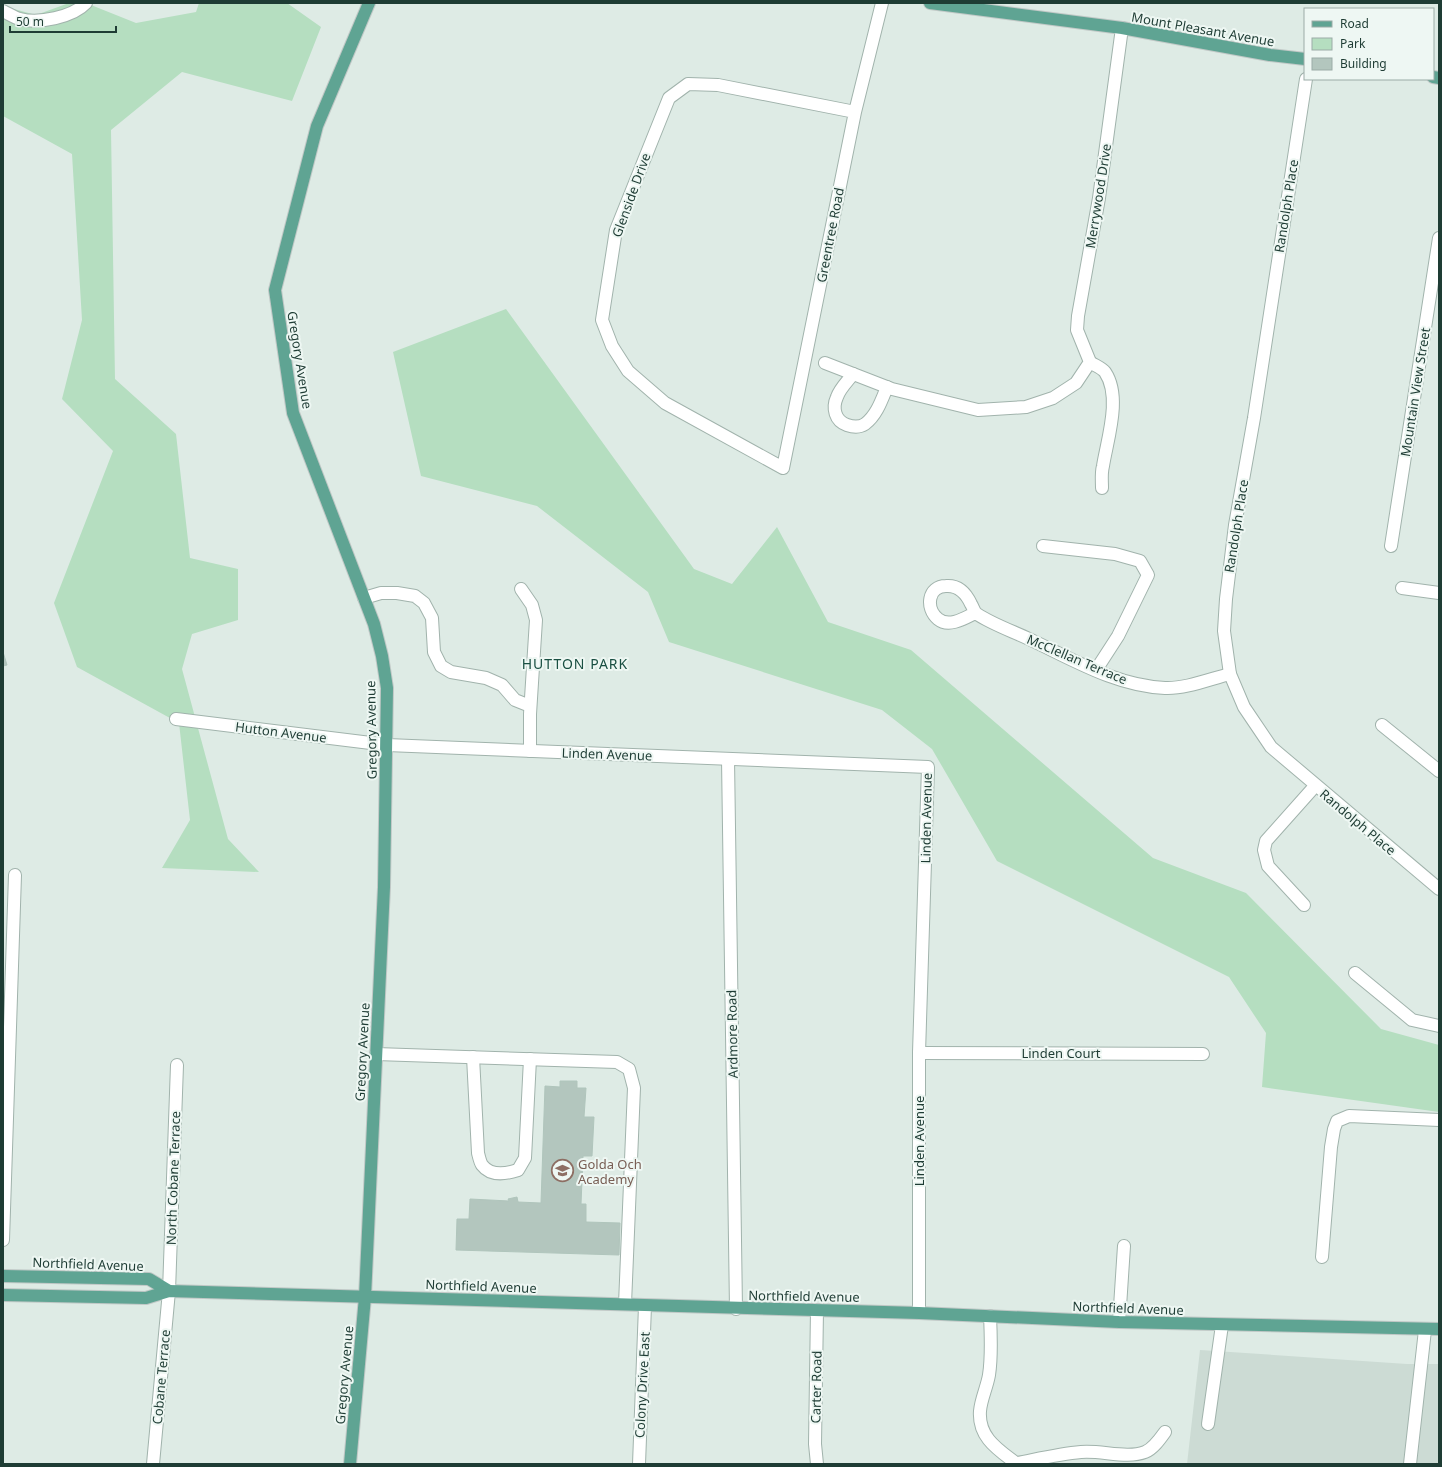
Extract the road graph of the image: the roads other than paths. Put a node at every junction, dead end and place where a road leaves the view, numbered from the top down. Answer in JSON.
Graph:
{"nodes":[{"id":1,"x":86,"y":3,"type":"edge"},
{"id":2,"x":369,"y":3,"type":"edge"},
{"id":3,"x":882,"y":3,"type":"edge"},
{"id":4,"x":930,"y":3,"type":"edge"},
{"id":5,"x":3,"y":11,"type":"edge"},
{"id":6,"x":1122,"y":28,"type":"junction"},
{"id":7,"x":1304,"y":59,"type":"edge"},
{"id":8,"x":1306,"y":80,"type":"edge"},
{"id":9,"x":855,"y":112,"type":"junction"},
{"id":10,"x":1439,"y":238,"type":"edge"},
{"id":11,"x":1090,"y":362,"type":"junction"},
{"id":12,"x":825,"y":363,"type":"dead end"},
{"id":13,"x":853,"y":374,"type":"junction"},
{"id":14,"x":887,"y":387,"type":"junction"},
{"id":15,"x":783,"y":468,"type":"joint"},
{"id":16,"x":1102,"y":488,"type":"dead end"},
{"id":17,"x":1043,"y":546,"type":"dead end"},
{"id":18,"x":1391,"y":546,"type":"dead end"},
{"id":19,"x":1402,"y":588,"type":"dead end"},
{"id":20,"x":521,"y":589,"type":"dead end"},
{"id":21,"x":1439,"y":593,"type":"edge"},
{"id":22,"x":364,"y":598,"type":"junction"},
{"id":23,"x":975,"y":613,"type":"dead end"},
{"id":24,"x":1096,"y":670,"type":"junction"},
{"id":25,"x":1230,"y":674,"type":"junction"},
{"id":26,"x":530,"y":706,"type":"junction"},
{"id":27,"x":176,"y":719,"type":"dead end"},
{"id":28,"x":1382,"y":725,"type":"dead end"},
{"id":29,"x":387,"y":745,"type":"junction"},
{"id":30,"x":530,"y":751,"type":"junction"},
{"id":31,"x":728,"y":759,"type":"junction"},
{"id":32,"x":1439,"y":771,"type":"edge"},
{"id":33,"x":1315,"y":786,"type":"junction"},
{"id":34,"x":15,"y":875,"type":"dead end"},
{"id":35,"x":1439,"y":888,"type":"edge"},
{"id":36,"x":1304,"y":905,"type":"dead end"},
{"id":37,"x":1355,"y":973,"type":"dead end"},
{"id":38,"x":1439,"y":1026,"type":"edge"},
{"id":39,"x":919,"y":1053,"type":"junction"},
{"id":40,"x":376,"y":1054,"type":"junction"},
{"id":41,"x":1203,"y":1054,"type":"dead end"},
{"id":42,"x":473,"y":1057,"type":"junction"},
{"id":43,"x":530,"y":1059,"type":"junction"},
{"id":44,"x":177,"y":1065,"type":"dead end"},
{"id":45,"x":1439,"y":1120,"type":"edge"},
{"id":46,"x":3,"y":1240,"type":"edge"},
{"id":47,"x":1124,"y":1246,"type":"dead end"},
{"id":48,"x":1322,"y":1257,"type":"dead end"},
{"id":49,"x":3,"y":1276,"type":"edge"},
{"id":50,"x":169,"y":1291,"type":"junction"},
{"id":51,"x":3,"y":1295,"type":"edge"},
{"id":52,"x":365,"y":1297,"type":"junction"},
{"id":53,"x":625,"y":1304,"type":"junction"},
{"id":54,"x":646,"y":1306,"type":"junction"},
{"id":55,"x":736,"y":1309,"type":"junction"},
{"id":56,"x":817,"y":1310,"type":"junction"},
{"id":57,"x":919,"y":1313,"type":"junction"},
{"id":58,"x":990,"y":1316,"type":"junction"},
{"id":59,"x":1119,"y":1322,"type":"junction"},
{"id":60,"x":1222,"y":1325,"type":"junction"},
{"id":61,"x":1425,"y":1330,"type":"junction"},
{"id":62,"x":1439,"y":1330,"type":"edge"},
{"id":63,"x":1208,"y":1424,"type":"dead end"},
{"id":64,"x":1165,"y":1432,"type":"dead end"},
{"id":65,"x":153,"y":1464,"type":"edge"},
{"id":66,"x":350,"y":1464,"type":"edge"},
{"id":67,"x":639,"y":1464,"type":"edge"},
{"id":68,"x":817,"y":1464,"type":"edge"},
{"id":69,"x":1017,"y":1464,"type":"edge"},
{"id":70,"x":1410,"y":1464,"type":"edge"}],
"edges":[{"from":1,"to":5,"type":"street"},
{"from":2,"to":22,"type":"main road","name":"Gregory Avenue"},
{"from":3,"to":9,"type":"street","name":"Greentree Road"},
{"from":4,"to":6,"type":"main road","name":"Mount Pleasant Avenue"},
{"from":6,"to":7,"type":"main road","name":"Mount Pleasant Avenue"},
{"from":6,"to":11,"type":"street","name":"Merrywood Drive"},
{"from":8,"to":25,"type":"street","name":"Randolph Place"},
{"from":9,"to":15,"type":"street","name":"Greentree Road"},
{"from":9,"to":15,"type":"street","name":"Glenside Drive"},
{"from":10,"to":18,"type":"street","name":"Mountain View Street"},
{"from":11,"to":14,"type":"street"},
{"from":11,"to":16,"type":"street"},
{"from":12,"to":13,"type":"street"},
{"from":13,"to":14,"type":"street"},
{"from":13,"to":14,"type":"street"},
{"from":17,"to":24,"type":"street"},
{"from":19,"to":21,"type":"street"},
{"from":20,"to":26,"type":"street"},
{"from":22,"to":26,"type":"street"},
{"from":22,"to":29,"type":"main road","name":"Gregory Avenue"},
{"from":23,"to":24,"type":"street","name":"McClellan Terrace"},
{"from":24,"to":25,"type":"street","name":"McClellan Terrace"},
{"from":25,"to":33,"type":"street","name":"Randolph Place"},
{"from":26,"to":30,"type":"street"},
{"from":27,"to":29,"type":"street","name":"Hutton Avenue"},
{"from":28,"to":32,"type":"street"},
{"from":29,"to":30,"type":"street","name":"Linden Avenue"},
{"from":29,"to":40,"type":"main road","name":"Gregory Avenue"},
{"from":30,"to":31,"type":"street","name":"Linden Avenue"},
{"from":31,"to":39,"type":"street","name":"Linden Avenue"},
{"from":31,"to":55,"type":"street","name":"Ardmore Road"},
{"from":33,"to":35,"type":"street","name":"Randolph Place"},
{"from":33,"to":36,"type":"street"},
{"from":34,"to":46,"type":"street"},
{"from":37,"to":38,"type":"street"},
{"from":39,"to":41,"type":"street","name":"Linden Court"},
{"from":39,"to":57,"type":"street","name":"Linden Avenue"},
{"from":40,"to":42,"type":"street"},
{"from":40,"to":52,"type":"main road","name":"Gregory Avenue"},
{"from":42,"to":43,"type":"street"},
{"from":42,"to":43,"type":"street"},
{"from":43,"to":53,"type":"street"},
{"from":44,"to":50,"type":"street","name":"North Cobane Terrace"},
{"from":45,"to":48,"type":"street"},
{"from":47,"to":59,"type":"street"},
{"from":49,"to":50,"type":"main road","name":"Northfield Avenue"},
{"from":50,"to":51,"type":"main road","name":"Northfield Avenue"},
{"from":50,"to":52,"type":"main road","name":"Northfield Avenue"},
{"from":50,"to":65,"type":"street","name":"Cobane Terrace"},
{"from":52,"to":53,"type":"main road","name":"Northfield Avenue"},
{"from":52,"to":66,"type":"main road","name":"Gregory Avenue"},
{"from":53,"to":54,"type":"main road","name":"Northfield Avenue"},
{"from":54,"to":55,"type":"main road","name":"Northfield Avenue"},
{"from":54,"to":67,"type":"street","name":"Colony Drive East"},
{"from":55,"to":56,"type":"main road","name":"Northfield Avenue"},
{"from":56,"to":57,"type":"main road","name":"Northfield Avenue"},
{"from":56,"to":68,"type":"street","name":"Carter Road"},
{"from":57,"to":58,"type":"main road","name":"Northfield Avenue"},
{"from":58,"to":59,"type":"main road","name":"Northfield Avenue"},
{"from":58,"to":69,"type":"street"},
{"from":59,"to":60,"type":"main road","name":"Northfield Avenue"},
{"from":60,"to":61,"type":"main road","name":"Northfield Avenue"},
{"from":60,"to":63,"type":"street"},
{"from":61,"to":62,"type":"main road","name":"Northfield Avenue"},
{"from":61,"to":70,"type":"street"},
{"from":64,"to":69,"type":"street"}]}
